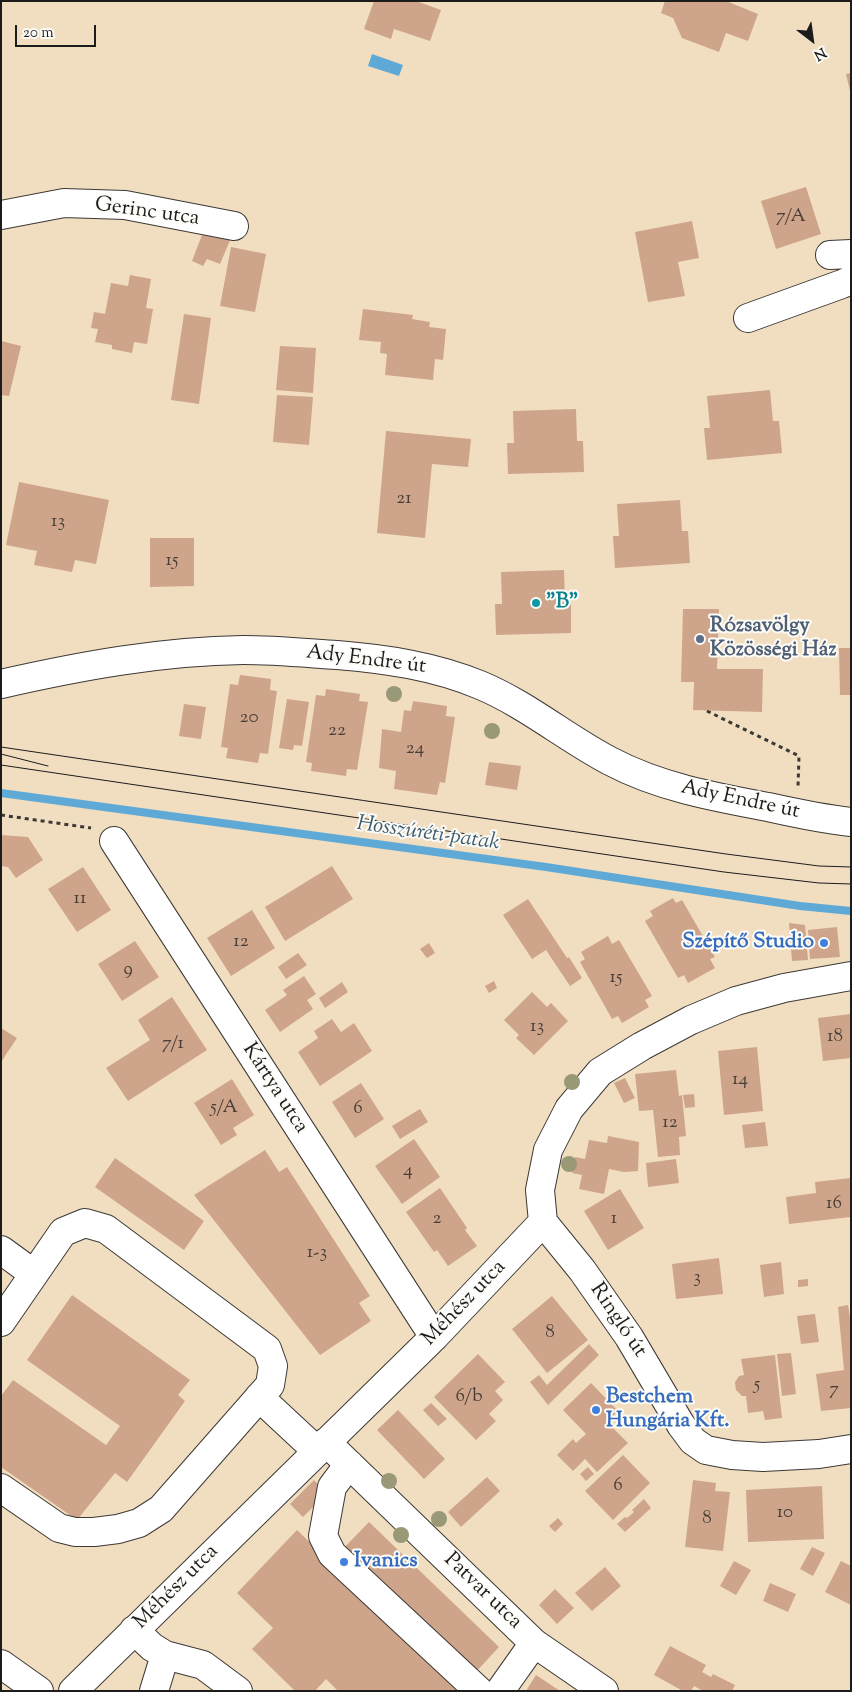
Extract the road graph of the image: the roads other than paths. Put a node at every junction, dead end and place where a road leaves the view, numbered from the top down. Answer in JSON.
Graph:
{"nodes":[{"id":1,"x":1,"y":216,"type":"edge"},
{"id":2,"x":234,"y":226,"type":"dead end"},
{"id":3,"x":851,"y":280,"type":"edge"},
{"id":4,"x":748,"y":318,"type":"dead end"},
{"id":5,"x":1,"y":684,"type":"edge"},
{"id":6,"x":851,"y":822,"type":"edge"},
{"id":7,"x":114,"y":841,"type":"dead end"},
{"id":8,"x":851,"y":976,"type":"edge"},
{"id":9,"x":544,"y":1222,"type":"junction"},
{"id":10,"x":1,"y":1250,"type":"edge"},
{"id":11,"x":34,"y":1274,"type":"junction"},
{"id":12,"x":1,"y":1322,"type":"edge"},
{"id":13,"x":434,"y":1337,"type":"junction"},
{"id":14,"x":259,"y":1397,"type":"junction"},
{"id":15,"x":321,"y":1447,"type":"junction"},
{"id":16,"x":851,"y":1449,"type":"edge"},
{"id":17,"x":348,"y":1464,"type":"junction"},
{"id":18,"x":1,"y":1488,"type":"edge"},
{"id":19,"x":134,"y":1630,"type":"junction"},
{"id":20,"x":534,"y":1643,"type":"junction"},
{"id":21,"x":165,"y":1655,"type":"junction"},
{"id":22,"x":1,"y":1664,"type":"edge"},
{"id":23,"x":39,"y":1691,"type":"edge"},
{"id":24,"x":72,"y":1691,"type":"edge"},
{"id":25,"x":154,"y":1691,"type":"edge"},
{"id":26,"x":238,"y":1691,"type":"edge"},
{"id":27,"x":478,"y":1691,"type":"edge"},
{"id":28,"x":500,"y":1691,"type":"edge"},
{"id":29,"x":604,"y":1691,"type":"edge"}],
"edges":[{"from":1,"to":2,"type":"street","name":"Gerinc utca"},
{"from":3,"to":4,"type":"street"},
{"from":5,"to":6,"type":"street","name":"Ady Endre út"},
{"from":7,"to":13,"type":"street","name":"Kártya utca"},
{"from":8,"to":9,"type":"street"},
{"from":9,"to":13,"type":"street","name":"Méhész utca"},
{"from":9,"to":16,"type":"street","name":"Ringló út"},
{"from":10,"to":11,"type":"street"},
{"from":11,"to":12,"type":"street"},
{"from":11,"to":14,"type":"street"},
{"from":13,"to":15,"type":"street","name":"Méhész utca"},
{"from":14,"to":15,"type":"street","name":"Patvar utca"},
{"from":14,"to":18,"type":"street"},
{"from":15,"to":17,"type":"street","name":"Patvar utca"},
{"from":15,"to":19,"type":"street","name":"Méhész utca"},
{"from":17,"to":20,"type":"street","name":"Patvar utca"},
{"from":17,"to":27,"type":"street"},
{"from":19,"to":21,"type":"street"},
{"from":19,"to":24,"type":"street","name":"Méhész utca"},
{"from":20,"to":28,"type":"street"},
{"from":20,"to":29,"type":"street","name":"Patvar utca"},
{"from":21,"to":25,"type":"street"},
{"from":21,"to":26,"type":"street"},
{"from":22,"to":23,"type":"street"}]}
